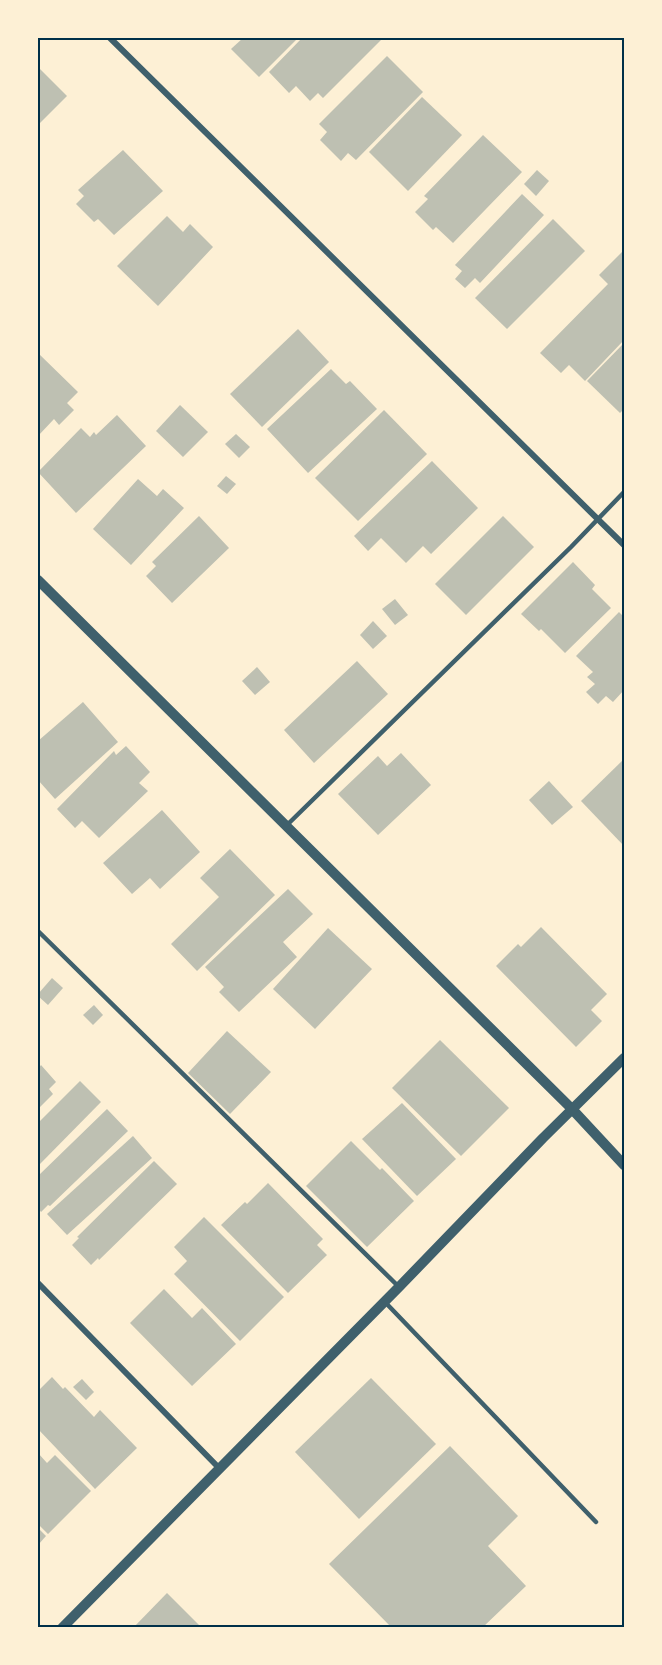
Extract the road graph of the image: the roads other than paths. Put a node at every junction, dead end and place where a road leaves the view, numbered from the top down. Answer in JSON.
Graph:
{"nodes":[{"id":1,"x":110,"y":38,"type":"edge"},
{"id":2,"x":624,"y":492,"type":"edge"},
{"id":3,"x":599,"y":520,"type":"junction"},
{"id":4,"x":624,"y":545,"type":"edge"},
{"id":5,"x":38,"y":580,"type":"edge"},
{"id":6,"x":286,"y":826,"type":"junction"},
{"id":7,"x":38,"y":931,"type":"edge"},
{"id":8,"x":624,"y":1058,"type":"edge"},
{"id":9,"x":572,"y":1109,"type":"junction"},
{"id":10,"x":624,"y":1165,"type":"edge"},
{"id":11,"x":38,"y":1283,"type":"edge"},
{"id":12,"x":399,"y":1287,"type":"junction"},
{"id":13,"x":384,"y":1301,"type":"junction"},
{"id":14,"x":220,"y":1469,"type":"junction"},
{"id":15,"x":596,"y":1522,"type":"dead end"},
{"id":16,"x":62,"y":1628,"type":"edge"}],
"edges":[{"from":1,"to":3,"type":"street"},
{"from":2,"to":3,"type":"lane"},
{"from":3,"to":4,"type":"street"},
{"from":3,"to":6,"type":"lane"},
{"from":5,"to":6,"type":"street"},
{"from":6,"to":9,"type":"street"},
{"from":7,"to":12,"type":"lane"},
{"from":8,"to":9,"type":"street"},
{"from":9,"to":10,"type":"street"},
{"from":9,"to":12,"type":"street"},
{"from":11,"to":14,"type":"street"},
{"from":12,"to":13,"type":"street"},
{"from":13,"to":14,"type":"street"},
{"from":13,"to":15,"type":"lane"},
{"from":14,"to":16,"type":"street"}]}
